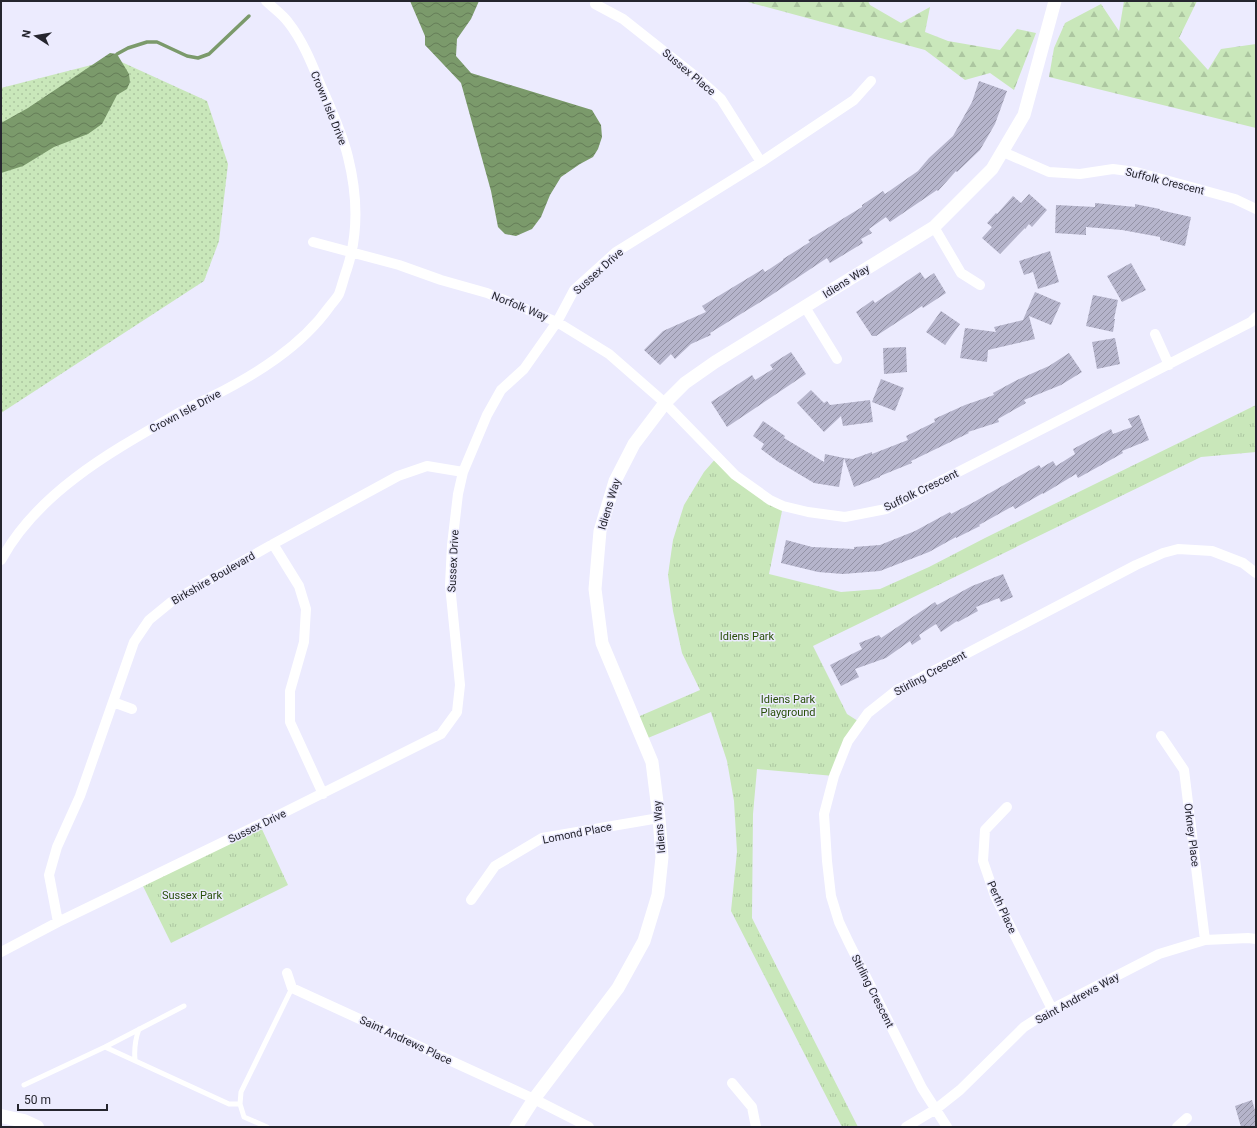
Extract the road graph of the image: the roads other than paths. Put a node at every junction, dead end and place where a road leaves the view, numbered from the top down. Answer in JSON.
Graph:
{"nodes":[{"id":1,"x":266,"y":1,"type":"edge"},
{"id":2,"x":1055,"y":1,"type":"edge"},
{"id":3,"x":596,"y":4,"type":"dead end"},
{"id":4,"x":871,"y":81,"type":"dead end"},
{"id":5,"x":1002,"y":152,"type":"junction"},
{"id":6,"x":761,"y":162,"type":"junction"},
{"id":7,"x":1256,"y":210,"type":"edge"},
{"id":8,"x":934,"y":227,"type":"junction"},
{"id":9,"x":313,"y":242,"type":"dead end"},
{"id":10,"x":352,"y":253,"type":"junction"},
{"id":11,"x":980,"y":285,"type":"dead end"},
{"id":12,"x":805,"y":307,"type":"junction"},
{"id":13,"x":1256,"y":317,"type":"edge"},
{"id":14,"x":557,"y":322,"type":"junction"},
{"id":15,"x":1155,"y":334,"type":"dead end"},
{"id":16,"x":837,"y":359,"type":"dead end"},
{"id":17,"x":1169,"y":365,"type":"junction"},
{"id":18,"x":665,"y":403,"type":"junction"},
{"id":19,"x":463,"y":472,"type":"junction"},
{"id":20,"x":273,"y":544,"type":"junction"},
{"id":21,"x":1,"y":560,"type":"edge"},
{"id":22,"x":1256,"y":573,"type":"edge"},
{"id":23,"x":113,"y":702,"type":"junction"},
{"id":24,"x":132,"y":709,"type":"dead end"},
{"id":25,"x":1161,"y":736,"type":"dead end"},
{"id":26,"x":323,"y":794,"type":"junction"},
{"id":27,"x":1007,"y":807,"type":"dead end"},
{"id":28,"x":659,"y":818,"type":"junction"},
{"id":29,"x":471,"y":900,"type":"dead end"},
{"id":30,"x":58,"y":922,"type":"junction"},
{"id":31,"x":1256,"y":939,"type":"edge"},
{"id":32,"x":1205,"y":940,"type":"junction"},
{"id":33,"x":1,"y":952,"type":"edge"},
{"id":34,"x":287,"y":973,"type":"dead end"},
{"id":35,"x":292,"y":988,"type":"junction"},
{"id":36,"x":184,"y":1006,"type":"dead end"},
{"id":37,"x":1052,"y":1009,"type":"junction"},
{"id":38,"x":139,"y":1029,"type":"junction"},
{"id":39,"x":106,"y":1047,"type":"junction"},
{"id":40,"x":135,"y":1060,"type":"junction"},
{"id":41,"x":732,"y":1083,"type":"dead end"},
{"id":42,"x":24,"y":1085,"type":"dead end"},
{"id":43,"x":534,"y":1099,"type":"junction"},
{"id":44,"x":240,"y":1104,"type":"junction"},
{"id":45,"x":936,"y":1109,"type":"junction"},
{"id":46,"x":1,"y":1116,"type":"edge"},
{"id":47,"x":1187,"y":1118,"type":"dead end"},
{"id":48,"x":37,"y":1127,"type":"edge"},
{"id":49,"x":267,"y":1127,"type":"edge"},
{"id":50,"x":516,"y":1127,"type":"edge"},
{"id":51,"x":589,"y":1127,"type":"edge"},
{"id":52,"x":756,"y":1127,"type":"edge"},
{"id":53,"x":906,"y":1127,"type":"edge"},
{"id":54,"x":948,"y":1127,"type":"edge"},
{"id":55,"x":1177,"y":1127,"type":"edge"}],
"edges":[{"from":1,"to":10,"type":"street","name":"Crown Isle Drive"},
{"from":2,"to":5,"type":"street","name":"Idiens Way"},
{"from":3,"to":6,"type":"street","name":"Sussex Place"},
{"from":4,"to":6,"type":"street","name":"Sussex Drive"},
{"from":5,"to":7,"type":"street","name":"Suffolk Crescent"},
{"from":5,"to":8,"type":"street","name":"Idiens Way"},
{"from":6,"to":14,"type":"street","name":"Sussex Drive"},
{"from":8,"to":11,"type":"street"},
{"from":8,"to":12,"type":"street","name":"Idiens Way"},
{"from":9,"to":10,"type":"street"},
{"from":10,"to":14,"type":"street","name":"Norfolk Way"},
{"from":10,"to":21,"type":"street","name":"Crown Isle Drive"},
{"from":12,"to":16,"type":"street"},
{"from":12,"to":18,"type":"street","name":"Idiens Way"},
{"from":13,"to":17,"type":"street","name":"Suffolk Crescent"},
{"from":14,"to":18,"type":"street","name":"Norfolk Way"},
{"from":14,"to":19,"type":"street","name":"Sussex Drive"},
{"from":15,"to":17,"type":"street"},
{"from":17,"to":18,"type":"street","name":"Suffolk Crescent"},
{"from":18,"to":28,"type":"street","name":"Idiens Way"},
{"from":19,"to":20,"type":"street","name":"Birkshire Boulevard"},
{"from":19,"to":26,"type":"street","name":"Sussex Drive"},
{"from":20,"to":23,"type":"street","name":"Birkshire Boulevard"},
{"from":20,"to":26,"type":"street"},
{"from":22,"to":45,"type":"street","name":"Stirling Crescent"},
{"from":23,"to":24,"type":"street"},
{"from":23,"to":30,"type":"street","name":"Birkshire Boulevard"},
{"from":25,"to":32,"type":"street","name":"Orkney Place"},
{"from":26,"to":30,"type":"street","name":"Sussex Drive"},
{"from":27,"to":37,"type":"street","name":"Perth Place"},
{"from":28,"to":29,"type":"street","name":"Lomond Place"},
{"from":28,"to":43,"type":"street","name":"Idiens Way"},
{"from":30,"to":33,"type":"street","name":"Sussex Drive"},
{"from":31,"to":32,"type":"street","name":"Saint Andrews Way"},
{"from":32,"to":37,"type":"street","name":"Saint Andrews Way"},
{"from":34,"to":35,"type":"street"},
{"from":35,"to":43,"type":"street","name":"Saint Andrews Place"},
{"from":35,"to":44,"type":"lane"},
{"from":36,"to":38,"type":"lane"},
{"from":37,"to":45,"type":"street","name":"Saint Andrews Way"},
{"from":38,"to":39,"type":"lane"},
{"from":38,"to":40,"type":"lane"},
{"from":39,"to":40,"type":"lane"},
{"from":39,"to":42,"type":"lane"},
{"from":40,"to":44,"type":"lane"},
{"from":41,"to":52,"type":"street"},
{"from":43,"to":50,"type":"street","name":"Idiens Way"},
{"from":43,"to":51,"type":"street"},
{"from":44,"to":49,"type":"lane"},
{"from":45,"to":53,"type":"street","name":"Saint Andrews Way"},
{"from":45,"to":54,"type":"street","name":"Stirling Crescent"},
{"from":46,"to":48,"type":"main road"},
{"from":47,"to":55,"type":"street"}]}
